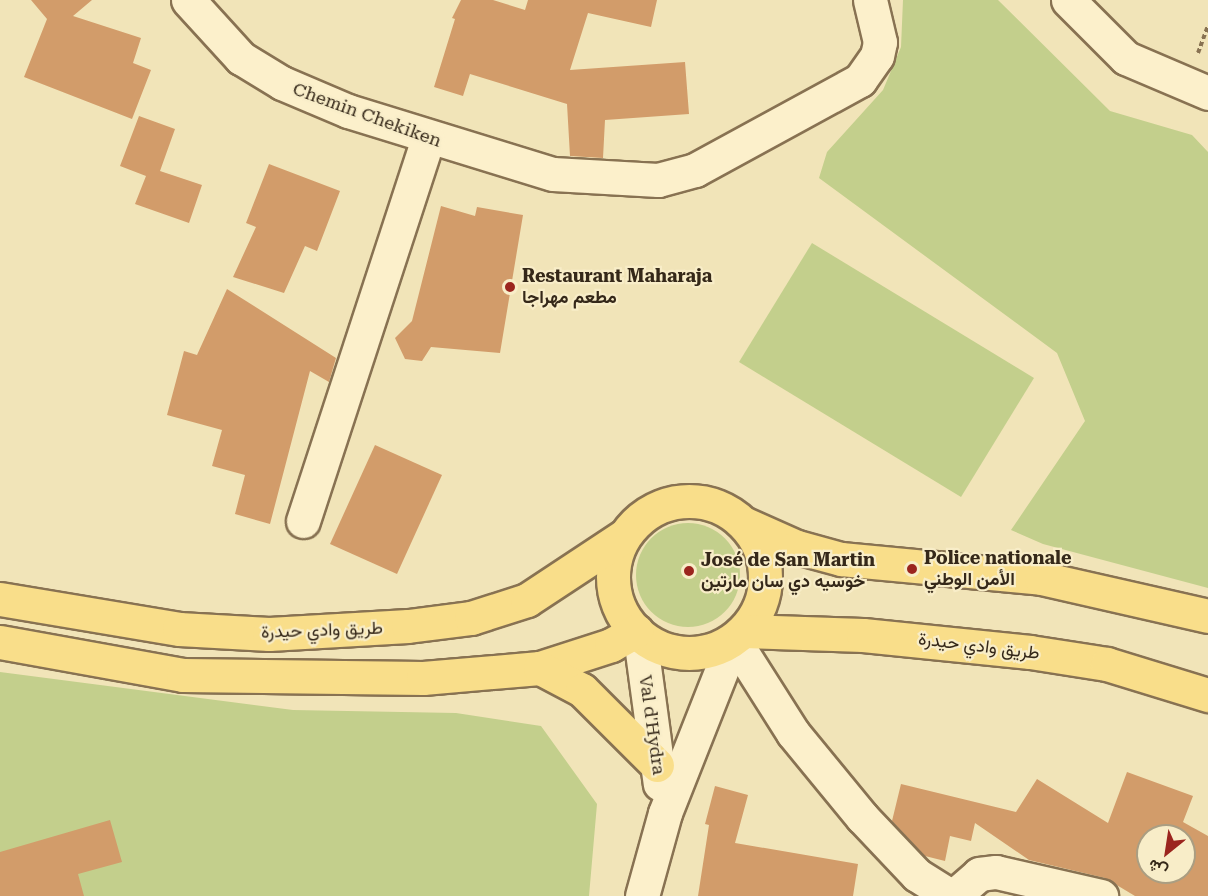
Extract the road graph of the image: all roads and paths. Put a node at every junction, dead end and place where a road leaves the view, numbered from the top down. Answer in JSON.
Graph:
{"nodes":[{"id":1,"x":188,"y":0,"type":"edge"},
{"id":2,"x":870,"y":0,"type":"edge"},
{"id":3,"x":1068,"y":0,"type":"edge"},
{"id":4,"x":1205,"y":90,"type":"edge"},
{"id":5,"x":428,"y":139,"type":"junction"},
{"id":6,"x":303,"y":522,"type":"dead end"},
{"id":7,"x":743,"y":523,"type":"junction"},
{"id":8,"x":624,"y":536,"type":"junction"},
{"id":9,"x":0,"y":599,"type":"edge"},
{"id":10,"x":1208,"y":616,"type":"edge"},
{"id":11,"x":638,"y":634,"type":"junction"},
{"id":12,"x":737,"y":637,"type":"junction"},
{"id":13,"x":0,"y":642,"type":"edge"},
{"id":14,"x":540,"y":668,"type":"junction"},
{"id":15,"x":1208,"y":695,"type":"edge"},
{"id":16,"x":657,"y":765,"type":"junction"},
{"id":17,"x":665,"y":813,"type":"junction"},
{"id":18,"x":642,"y":896,"type":"edge"},
{"id":19,"x":952,"y":896,"type":"edge"},
{"id":20,"x":1101,"y":896,"type":"edge"}],
"edges":[{"from":1,"to":5,"type":"street","name":"Chemin Chekiken"},
{"from":2,"to":5,"type":"street","name":"Chemin Chekiken"},
{"from":3,"to":4,"type":"street"},
{"from":5,"to":6,"type":"street"},
{"from":7,"to":8,"type":"main road"},
{"from":7,"to":10,"type":"main road"},
{"from":7,"to":12,"type":"main road"},
{"from":8,"to":9,"type":"main road","name":"طريق وادي حيدرة"},
{"from":8,"to":11,"type":"main road"},
{"from":11,"to":12,"type":"main road"},
{"from":11,"to":14,"type":"main road"},
{"from":11,"to":16,"type":"street","name":"Val d'Hydra"},
{"from":12,"to":15,"type":"main road","name":"طريق وادي حيدرة"},
{"from":12,"to":17,"type":"street"},
{"from":12,"to":19,"type":"street"},
{"from":13,"to":14,"type":"main road"},
{"from":14,"to":16,"type":"main road"},
{"from":16,"to":17,"type":"street","name":"Val d'Hydra"},
{"from":17,"to":18,"type":"street"},
{"from":19,"to":20,"type":"street"}]}
